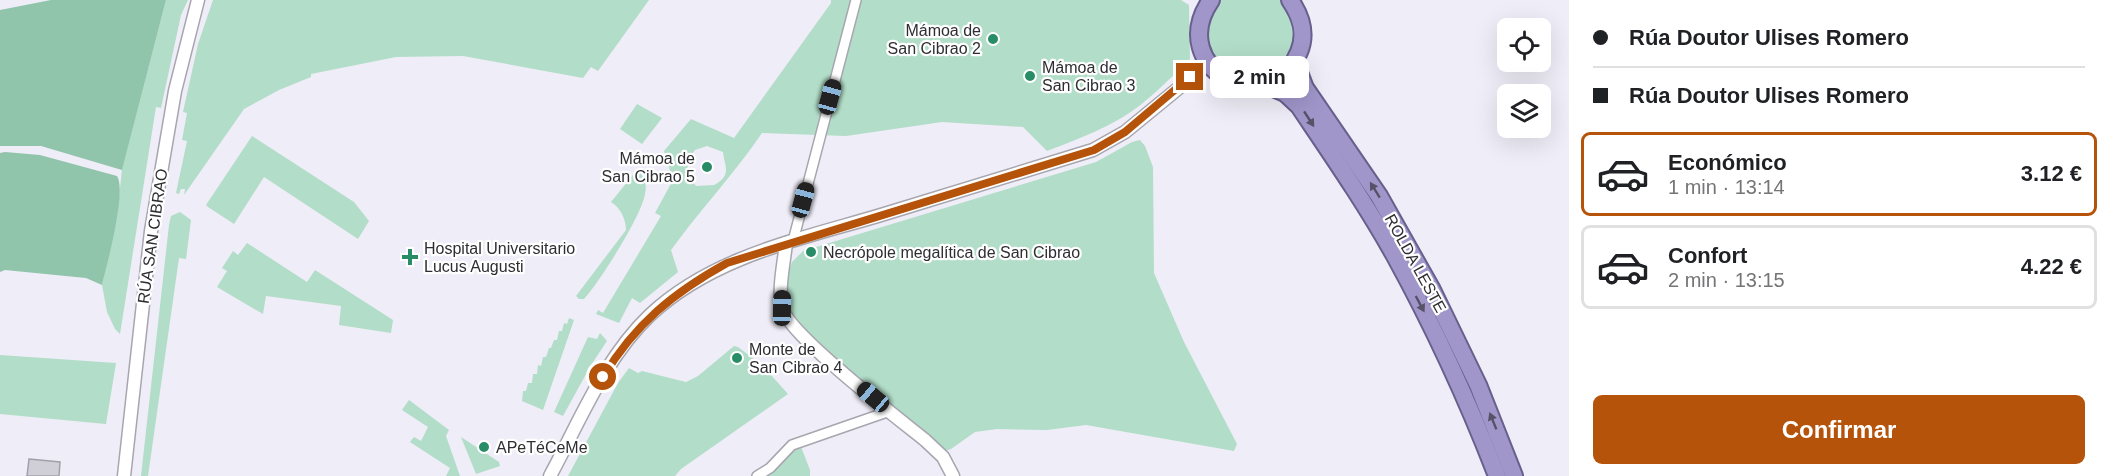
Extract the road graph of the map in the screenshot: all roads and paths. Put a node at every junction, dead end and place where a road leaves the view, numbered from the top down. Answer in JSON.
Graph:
{"nodes":[{"id":1,"x":198,"y":0,"type":"edge"},
{"id":2,"x":856,"y":0,"type":"edge"},
{"id":3,"x":1290,"y":0,"type":"edge"},
{"id":4,"x":1206,"y":3,"type":"edge"},
{"id":5,"x":1295,"y":62,"type":"junction"},
{"id":6,"x":1208,"y":64,"type":"junction"},
{"id":7,"x":1264,"y":84,"type":"junction"},
{"id":8,"x":790,"y":242,"type":"junction"},
{"id":9,"x":890,"y":411,"type":"junction"},
{"id":10,"x":124,"y":476,"type":"edge"},
{"id":11,"x":550,"y":476,"type":"edge"},
{"id":12,"x":758,"y":476,"type":"edge"},
{"id":13,"x":953,"y":476,"type":"edge"},
{"id":14,"x":1497,"y":476,"type":"edge"},
{"id":15,"x":1514,"y":476,"type":"edge"}],
"edges":[{"from":1,"to":10,"type":"street","name":"RÚA SAN CIBRAO"},
{"from":2,"to":8,"type":"street"},
{"from":3,"to":5,"type":"highway"},
{"from":4,"to":6,"type":"highway"},
{"from":5,"to":7,"type":"highway"},
{"from":15,"to":5,"type":"highway","name":"ROLDA LESTE","one_way":true},
{"from":6,"to":7,"type":"highway","name":"ROLDA LESTE"},
{"from":6,"to":8,"type":"street"},
{"from":7,"to":14,"type":"highway","name":"ROLDA LESTE","one_way":true},
{"from":8,"to":9,"type":"street"},
{"from":8,"to":11,"type":"street"},
{"from":9,"to":12,"type":"street"},
{"from":9,"to":13,"type":"street"}]}
